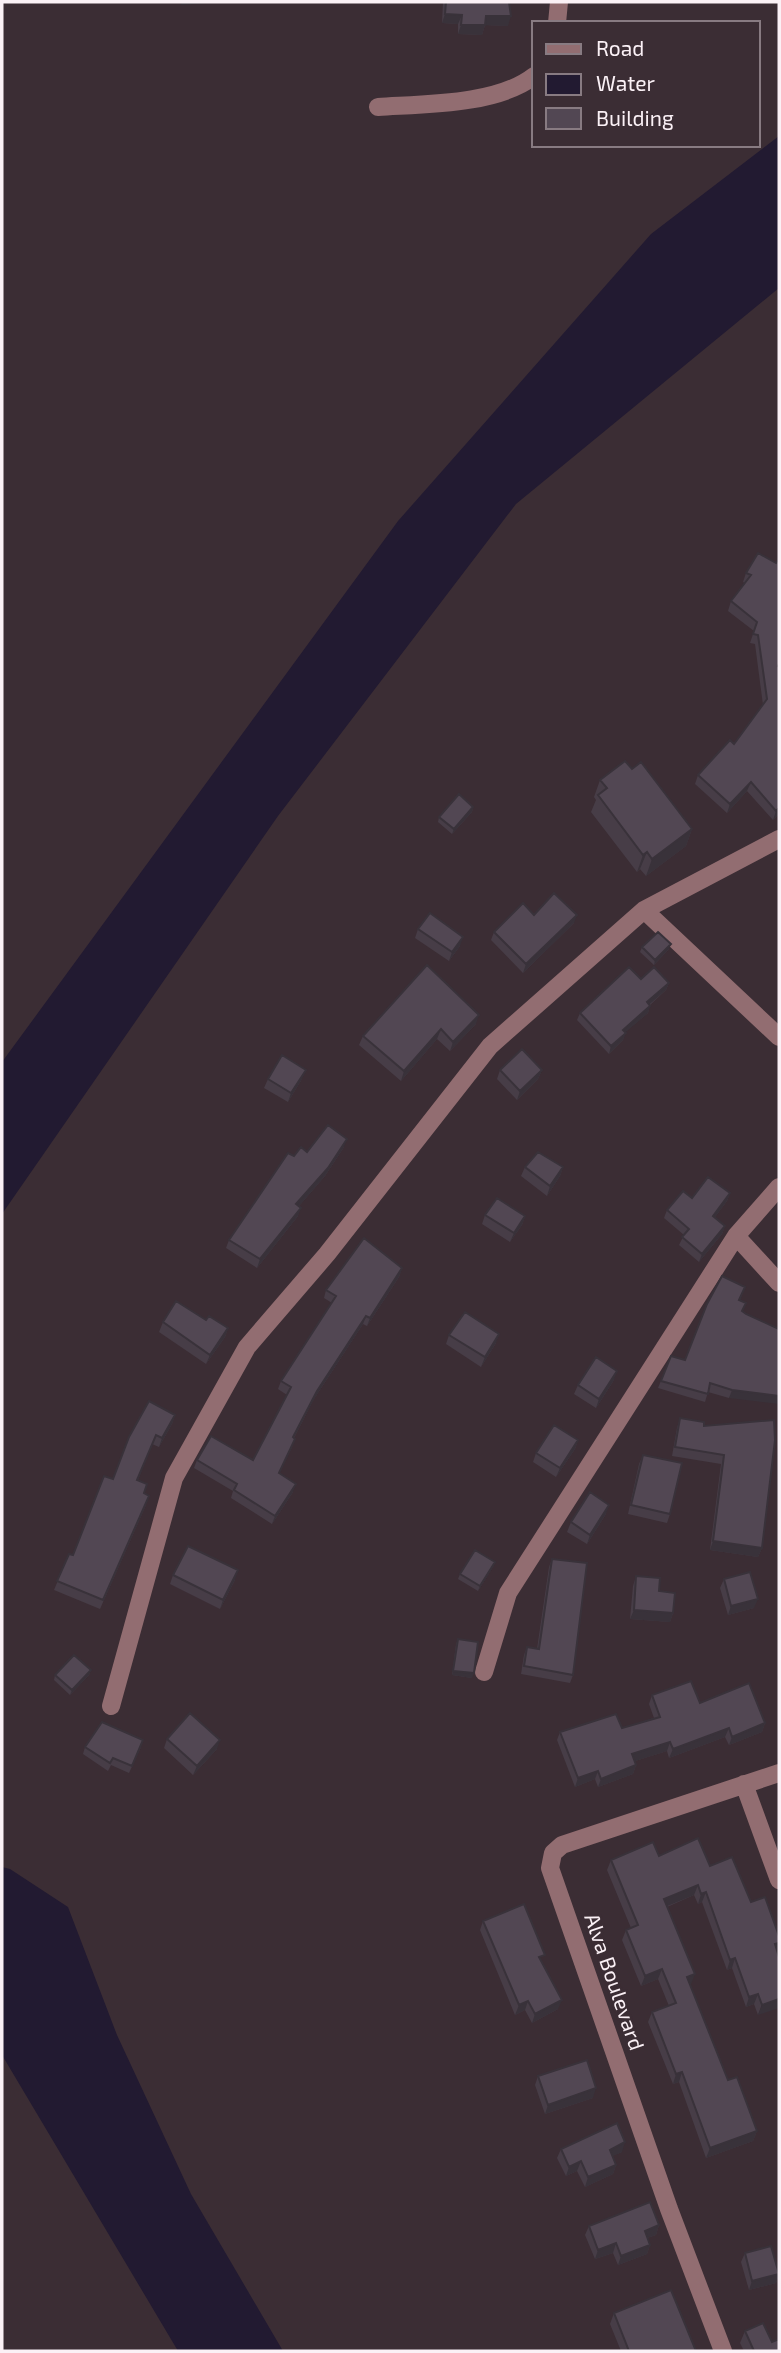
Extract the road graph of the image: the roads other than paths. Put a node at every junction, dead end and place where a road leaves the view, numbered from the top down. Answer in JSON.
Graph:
{"nodes":[{"id":1,"x":559,"y":2,"type":"edge"},
{"id":2,"x":557,"y":21,"type":"edge"},
{"id":3,"x":532,"y":78,"type":"edge"},
{"id":4,"x":378,"y":107,"type":"dead end"},
{"id":5,"x":779,"y":839,"type":"edge"},
{"id":6,"x":644,"y":911,"type":"junction"},
{"id":7,"x":779,"y":1037,"type":"edge"},
{"id":8,"x":779,"y":1186,"type":"edge"},
{"id":9,"x":736,"y":1236,"type":"junction"},
{"id":10,"x":779,"y":1283,"type":"edge"},
{"id":11,"x":484,"y":1672,"type":"dead end"},
{"id":12,"x":111,"y":1706,"type":"dead end"},
{"id":13,"x":779,"y":1773,"type":"edge"},
{"id":14,"x":744,"y":1784,"type":"junction"},
{"id":15,"x":779,"y":1880,"type":"edge"},
{"id":16,"x":723,"y":2351,"type":"edge"}],
"edges":[{"from":1,"to":2,"type":"street"},
{"from":3,"to":4,"type":"street"},
{"from":5,"to":6,"type":"street"},
{"from":6,"to":7,"type":"street"},
{"from":6,"to":12,"type":"street"},
{"from":8,"to":9,"type":"street"},
{"from":9,"to":10,"type":"street"},
{"from":9,"to":11,"type":"street"},
{"from":13,"to":14,"type":"street","name":"Alva Boulevard"},
{"from":14,"to":15,"type":"street"},
{"from":14,"to":16,"type":"street","name":"Alva Boulevard"}]}
